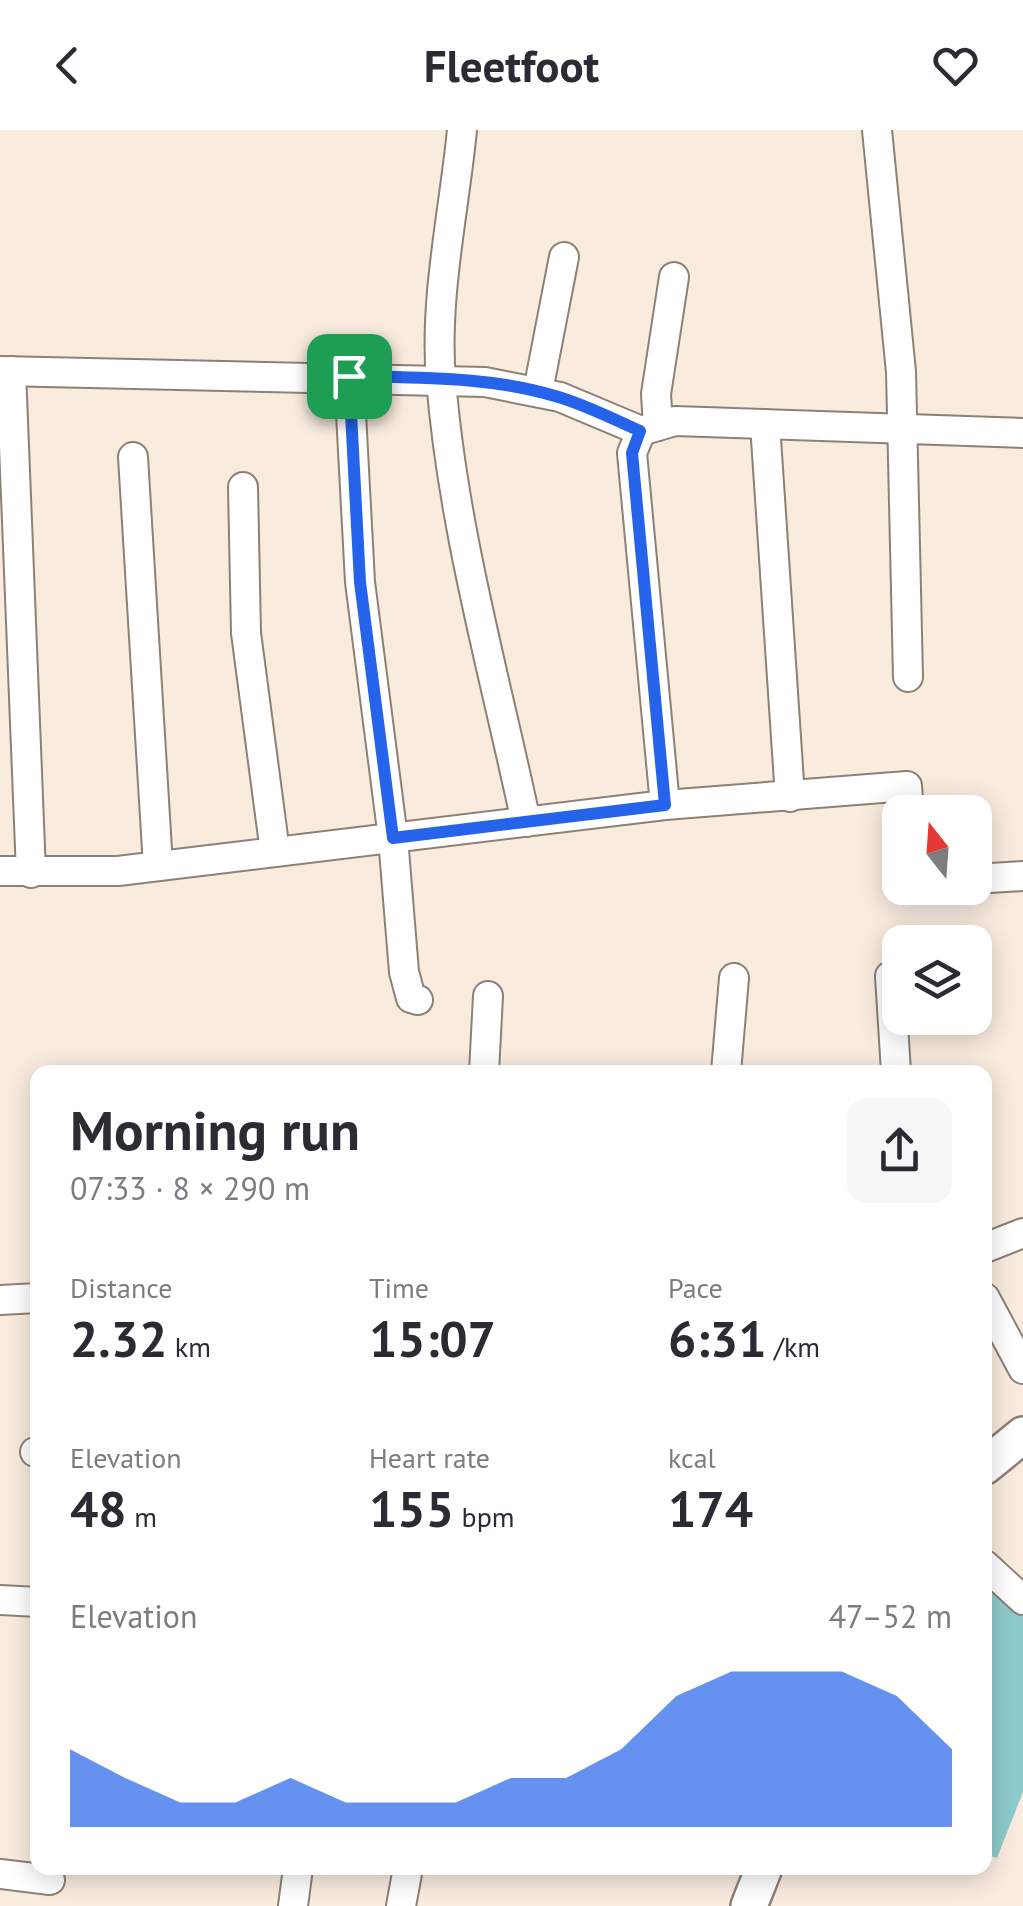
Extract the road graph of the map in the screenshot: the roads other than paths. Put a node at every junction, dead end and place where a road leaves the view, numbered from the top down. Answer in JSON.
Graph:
{"nodes":[{"id":1,"x":462,"y":130,"type":"edge"},
{"id":2,"x":877,"y":130,"type":"edge"},
{"id":3,"x":564,"y":256,"type":"dead end"},
{"id":4,"x":674,"y":278,"type":"dead end"},
{"id":5,"x":5,"y":371,"type":"edge"},
{"id":6,"x":349,"y":376,"type":"junction"},
{"id":7,"x":441,"y":378,"type":"junction"},
{"id":8,"x":538,"y":391,"type":"junction"},
{"id":9,"x":766,"y":424,"type":"junction"},
{"id":10,"x":649,"y":429,"type":"junction"},
{"id":11,"x":900,"y":429,"type":"junction"},
{"id":12,"x":1023,"y":433,"type":"edge"},
{"id":13,"x":132,"y":458,"type":"dead end"},
{"id":14,"x":243,"y":487,"type":"dead end"},
{"id":15,"x":908,"y":677,"type":"dead end"},
{"id":16,"x":907,"y":795,"type":"edge"},
{"id":17,"x":790,"y":798,"type":"junction"},
{"id":18,"x":665,"y":805,"type":"junction"},
{"id":19,"x":526,"y":822,"type":"junction"},
{"id":20,"x":393,"y":838,"type":"junction"},
{"id":21,"x":275,"y":852,"type":"junction"},
{"id":22,"x":158,"y":866,"type":"junction"},
{"id":23,"x":0,"y":872,"type":"edge"},
{"id":24,"x":31,"y":872,"type":"junction"},
{"id":25,"x":1023,"y":876,"type":"edge"},
{"id":26,"x":992,"y":879,"type":"edge"},
{"id":27,"x":734,"y":978,"type":"dead end"},
{"id":28,"x":488,"y":996,"type":"dead end"},
{"id":29,"x":418,"y":1000,"type":"dead end"},
{"id":30,"x":894,"y":1035,"type":"edge"},
{"id":31,"x":484,"y":1065,"type":"edge"},
{"id":32,"x":727,"y":1065,"type":"edge"},
{"id":33,"x":896,"y":1065,"type":"edge"},
{"id":34,"x":1023,"y":1233,"type":"edge"},
{"id":35,"x":992,"y":1245,"type":"edge"},
{"id":36,"x":30,"y":1298,"type":"edge"},
{"id":37,"x":0,"y":1300,"type":"edge"},
{"id":38,"x":992,"y":1311,"type":"edge"},
{"id":39,"x":1023,"y":1369,"type":"edge"},
{"id":40,"x":1023,"y":1435,"type":"edge"},
{"id":41,"x":992,"y":1460,"type":"edge"},
{"id":42,"x":992,"y":1571,"type":"edge"},
{"id":43,"x":0,"y":1600,"type":"edge"},
{"id":44,"x":1023,"y":1600,"type":"edge"},
{"id":45,"x":30,"y":1602,"type":"edge"},
{"id":46,"x":0,"y":1874,"type":"edge"},
{"id":47,"x":297,"y":1875,"type":"edge"},
{"id":48,"x":407,"y":1875,"type":"edge"},
{"id":49,"x":50,"y":1880,"type":"dead end"},
{"id":50,"x":294,"y":1906,"type":"edge"},
{"id":51,"x":400,"y":1906,"type":"edge"}],
"edges":[{"from":1,"to":7,"type":"street"},
{"from":2,"to":11,"type":"street"},
{"from":3,"to":8,"type":"street"},
{"from":4,"to":10,"type":"street"},
{"from":5,"to":6,"type":"street"},
{"from":5,"to":24,"type":"street"},
{"from":6,"to":7,"type":"street"},
{"from":6,"to":20,"type":"street"},
{"from":7,"to":8,"type":"street"},
{"from":7,"to":19,"type":"street"},
{"from":8,"to":10,"type":"street"},
{"from":9,"to":10,"type":"street"},
{"from":9,"to":11,"type":"street"},
{"from":9,"to":17,"type":"street"},
{"from":10,"to":18,"type":"street"},
{"from":11,"to":12,"type":"street"},
{"from":11,"to":15,"type":"street"},
{"from":13,"to":22,"type":"street"},
{"from":14,"to":21,"type":"street"},
{"from":16,"to":17,"type":"street"},
{"from":17,"to":18,"type":"street"},
{"from":18,"to":19,"type":"street"},
{"from":19,"to":20,"type":"street"},
{"from":20,"to":21,"type":"street"},
{"from":20,"to":29,"type":"street"},
{"from":21,"to":22,"type":"street"},
{"from":22,"to":24,"type":"street"},
{"from":23,"to":24,"type":"street"},
{"from":25,"to":26,"type":"street"},
{"from":27,"to":32,"type":"street"},
{"from":28,"to":31,"type":"street"},
{"from":30,"to":33,"type":"street"},
{"from":34,"to":35,"type":"street"},
{"from":36,"to":37,"type":"street"},
{"from":38,"to":39,"type":"street"},
{"from":40,"to":41,"type":"street"},
{"from":42,"to":44,"type":"street"},
{"from":43,"to":45,"type":"street"},
{"from":46,"to":49,"type":"street"},
{"from":47,"to":50,"type":"street"},
{"from":48,"to":51,"type":"street"}]}
